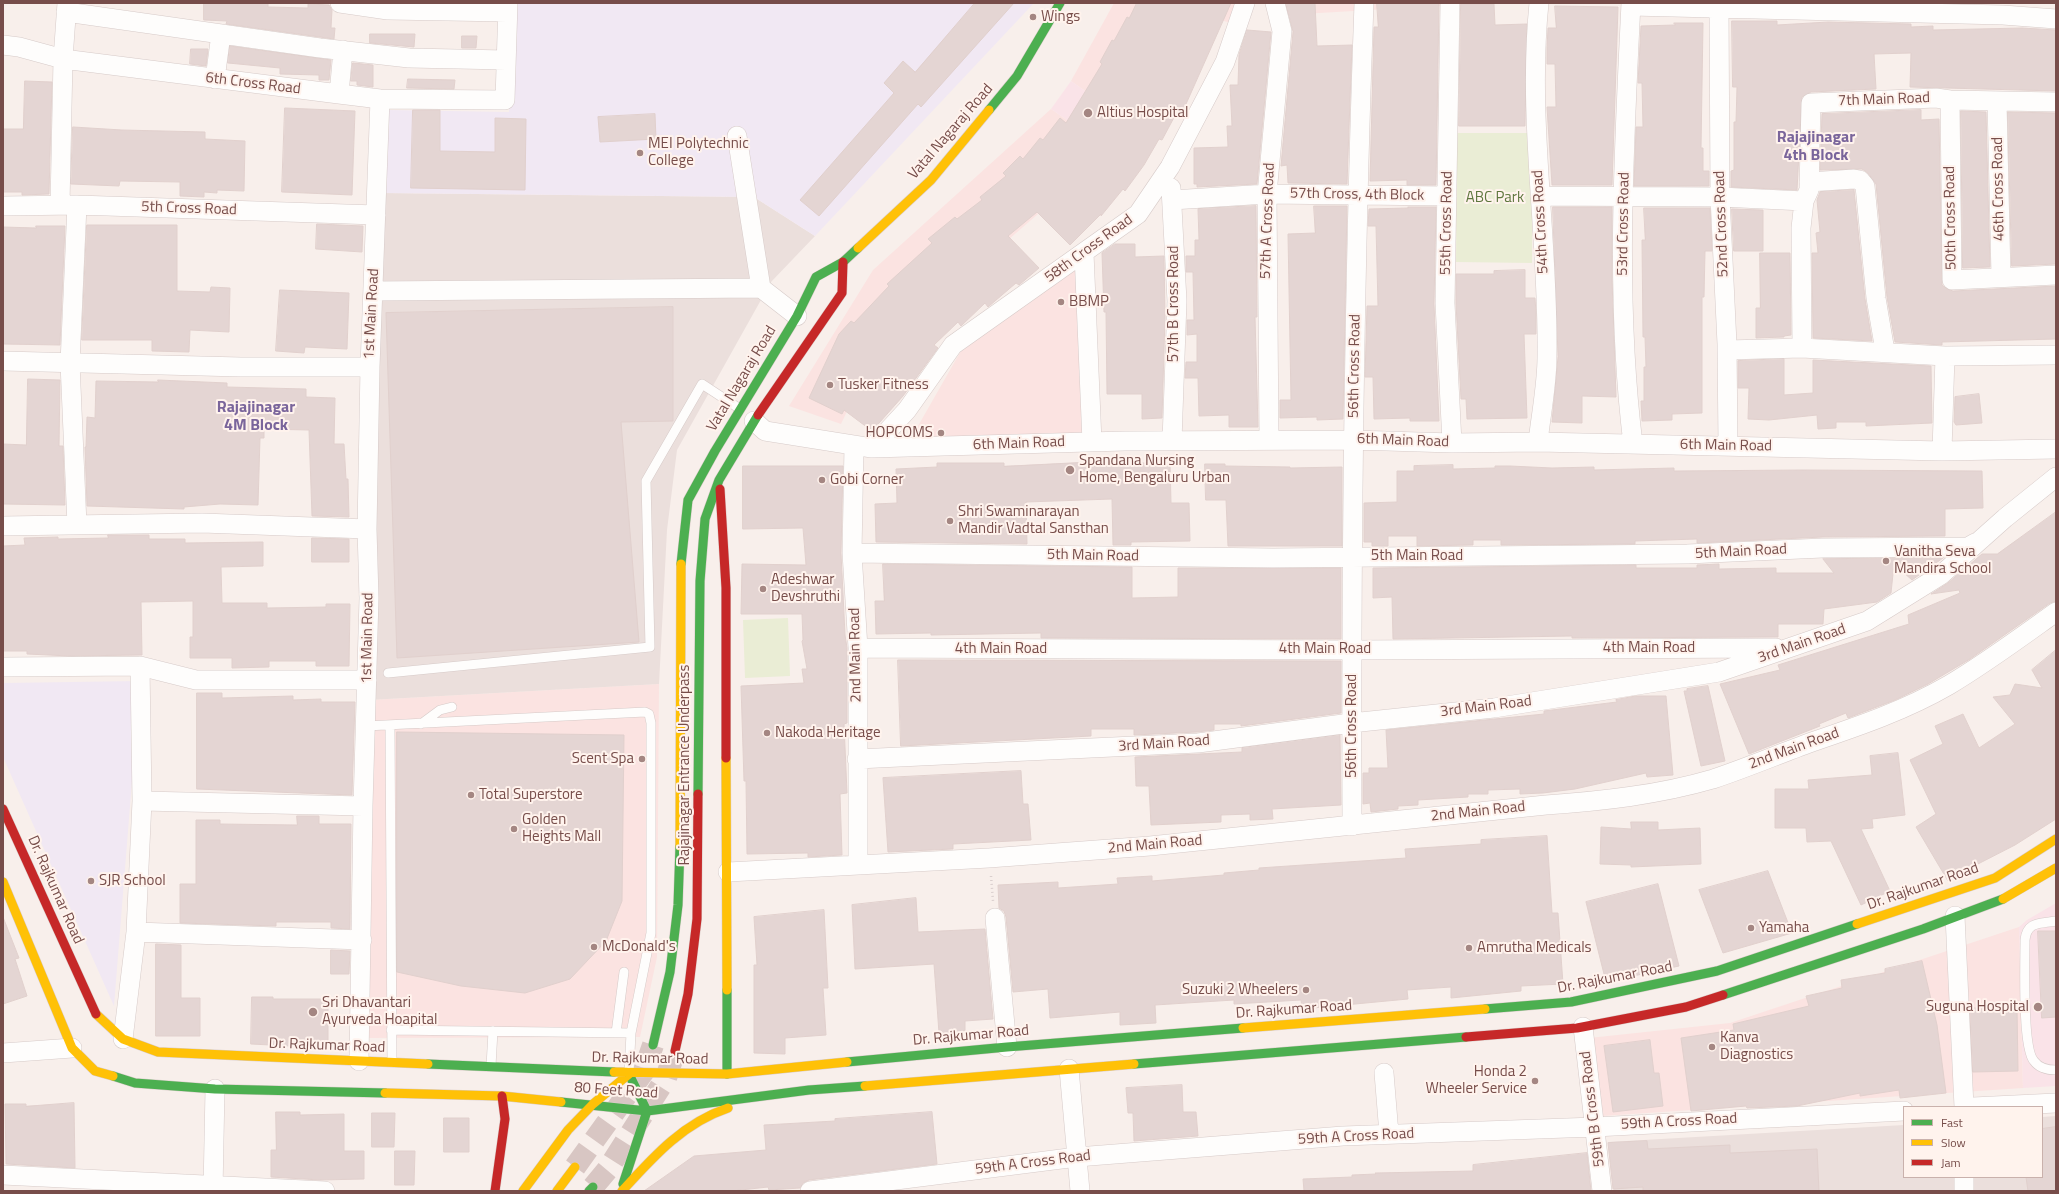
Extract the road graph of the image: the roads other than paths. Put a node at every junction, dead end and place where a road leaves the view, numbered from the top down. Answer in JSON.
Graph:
{"nodes":[{"id":1,"x":340,"y":3,"type":"edge"},
{"id":2,"x":1060,"y":3,"type":"edge"},
{"id":3,"x":1245,"y":3,"type":"edge"},
{"id":4,"x":1275,"y":3,"type":"edge"},
{"id":5,"x":1364,"y":3,"type":"edge"},
{"id":6,"x":1450,"y":3,"type":"edge"},
{"id":7,"x":1539,"y":3,"type":"edge"},
{"id":8,"x":1631,"y":4,"type":"edge"},
{"id":9,"x":1719,"y":6,"type":"edge"},
{"id":10,"x":507,"y":7,"type":"edge"},
{"id":11,"x":66,"y":8,"type":"edge"},
{"id":12,"x":2056,"y":19,"type":"edge"},
{"id":13,"x":222,"y":34,"type":"junction"},
{"id":14,"x":3,"y":45,"type":"edge"},
{"id":15,"x":343,"y":50,"type":"junction"},
{"id":16,"x":63,"y":59,"type":"junction"},
{"id":17,"x":506,"y":60,"type":"junction"},
{"id":18,"x":215,"y":79,"type":"junction"},
{"id":19,"x":339,"y":94,"type":"junction"},
{"id":20,"x":380,"y":99,"type":"junction"},
{"id":21,"x":1950,"y":100,"type":"junction"},
{"id":22,"x":1997,"y":101,"type":"junction"},
{"id":23,"x":2056,"y":102,"type":"edge"},
{"id":24,"x":737,"y":136,"type":"dead end"},
{"id":25,"x":1170,"y":167,"type":"junction"},
{"id":26,"x":1809,"y":182,"type":"junction"},
{"id":27,"x":1267,"y":194,"type":"junction"},
{"id":28,"x":1358,"y":194,"type":"junction"},
{"id":29,"x":1447,"y":196,"type":"junction"},
{"id":30,"x":1540,"y":196,"type":"junction"},
{"id":31,"x":1624,"y":197,"type":"junction"},
{"id":32,"x":1720,"y":197,"type":"junction"},
{"id":33,"x":1172,"y":200,"type":"junction"},
{"id":34,"x":1804,"y":201,"type":"junction"},
{"id":35,"x":68,"y":205,"type":"junction"},
{"id":36,"x":3,"y":206,"type":"edge"},
{"id":37,"x":376,"y":215,"type":"junction"},
{"id":38,"x":1084,"y":253,"type":"junction"},
{"id":39,"x":843,"y":262,"type":"junction"},
{"id":40,"x":2056,"y":275,"type":"edge"},
{"id":41,"x":2001,"y":277,"type":"junction"},
{"id":42,"x":762,"y":288,"type":"junction"},
{"id":43,"x":374,"y":291,"type":"junction"},
{"id":44,"x":797,"y":316,"type":"junction"},
{"id":45,"x":1802,"y":348,"type":"junction"},
{"id":46,"x":1727,"y":350,"type":"junction"},
{"id":47,"x":1885,"y":351,"type":"junction"},
{"id":48,"x":2056,"y":355,"type":"edge"},
{"id":49,"x":1945,"y":356,"type":"junction"},
{"id":50,"x":3,"y":362,"type":"edge"},
{"id":51,"x":70,"y":363,"type":"junction"},
{"id":52,"x":370,"y":367,"type":"junction"},
{"id":53,"x":740,"y":409,"type":"junction"},
{"id":54,"x":754,"y":421,"type":"junction"},
{"id":55,"x":1269,"y":440,"type":"junction"},
{"id":56,"x":1354,"y":440,"type":"junction"},
{"id":57,"x":1172,"y":441,"type":"junction"},
{"id":58,"x":1092,"y":442,"type":"junction"},
{"id":59,"x":1538,"y":442,"type":"junction"},
{"id":60,"x":1452,"y":443,"type":"junction"},
{"id":61,"x":1633,"y":444,"type":"junction"},
{"id":62,"x":854,"y":445,"type":"junction"},
{"id":63,"x":1728,"y":446,"type":"junction"},
{"id":64,"x":872,"y":448,"type":"junction"},
{"id":65,"x":2056,"y":449,"type":"edge"},
{"id":66,"x":1942,"y":450,"type":"junction"},
{"id":67,"x":2056,"y":476,"type":"edge"},
{"id":68,"x":719,"y":480,"type":"junction"},
{"id":69,"x":688,"y":500,"type":"joint"},
{"id":70,"x":77,"y":525,"type":"junction"},
{"id":71,"x":3,"y":526,"type":"edge"},
{"id":72,"x":367,"y":529,"type":"junction"},
{"id":73,"x":1980,"y":540,"type":"junction"},
{"id":74,"x":852,"y":552,"type":"junction"},
{"id":75,"x":1352,"y":556,"type":"junction"},
{"id":76,"x":2056,"y":612,"type":"edge"},
{"id":77,"x":858,"y":648,"type":"junction"},
{"id":78,"x":1792,"y":648,"type":"junction"},
{"id":79,"x":1352,"y":650,"type":"junction"},
{"id":80,"x":140,"y":666,"type":"junction"},
{"id":81,"x":3,"y":667,"type":"edge"},
{"id":82,"x":388,"y":673,"type":"dead end"},
{"id":83,"x":367,"y":680,"type":"junction"},
{"id":84,"x":452,"y":707,"type":"dead end"},
{"id":85,"x":1352,"y":722,"type":"junction"},
{"id":86,"x":420,"y":724,"type":"junction"},
{"id":87,"x":366,"y":726,"type":"junction"},
{"id":88,"x":390,"y":726,"type":"junction"},
{"id":89,"x":857,"y":759,"type":"junction"},
{"id":90,"x":142,"y":802,"type":"junction"},
{"id":91,"x":363,"y":806,"type":"junction"},
{"id":92,"x":3,"y":809,"type":"edge"},
{"id":93,"x":1352,"y":826,"type":"junction"},
{"id":94,"x":2056,"y":839,"type":"edge"},
{"id":95,"x":858,"y":865,"type":"junction"},
{"id":96,"x":2056,"y":868,"type":"edge"},
{"id":97,"x":728,"y":872,"type":"junction"},
{"id":98,"x":3,"y":882,"type":"edge"},
{"id":99,"x":1956,"y":916,"type":"junction"},
{"id":100,"x":995,"y":918,"type":"road end"},
{"id":101,"x":2056,"y":921,"type":"edge"},
{"id":102,"x":136,"y":932,"type":"junction"},
{"id":103,"x":362,"y":940,"type":"junction"},
{"id":104,"x":624,"y":972,"type":"dead end"},
{"id":105,"x":1583,"y":1027,"type":"junction"},
{"id":106,"x":391,"y":1030,"type":"junction"},
{"id":107,"x":492,"y":1031,"type":"junction"},
{"id":108,"x":616,"y":1032,"type":"junction"},
{"id":109,"x":631,"y":1033,"type":"junction"},
{"id":110,"x":123,"y":1039,"type":"junction"},
{"id":111,"x":653,"y":1045,"type":"tunnel mouth"},
{"id":112,"x":1007,"y":1047,"type":"junction"},
{"id":113,"x":72,"y":1048,"type":"junction"},
{"id":114,"x":675,"y":1051,"type":"tunnel mouth"},
{"id":115,"x":3,"y":1052,"type":"edge"},
{"id":116,"x":359,"y":1060,"type":"junction"},
{"id":117,"x":392,"y":1062,"type":"junction"},
{"id":118,"x":490,"y":1066,"type":"junction"},
{"id":119,"x":1069,"y":1069,"type":"junction"},
{"id":120,"x":2056,"y":1070,"type":"edge"},
{"id":121,"x":1384,"y":1073,"type":"dead end"},
{"id":122,"x":628,"y":1074,"type":"junction"},
{"id":123,"x":727,"y":1074,"type":"junction"},
{"id":124,"x":215,"y":1089,"type":"junction"},
{"id":125,"x":502,"y":1096,"type":"junction"},
{"id":126,"x":751,"y":1098,"type":"junction"},
{"id":127,"x":2056,"y":1103,"type":"edge"},
{"id":128,"x":593,"y":1104,"type":"junction"},
{"id":129,"x":1964,"y":1106,"type":"edge"},
{"id":130,"x":1994,"y":1106,"type":"edge"},
{"id":131,"x":648,"y":1111,"type":"junction"},
{"id":132,"x":1903,"y":1111,"type":"edge"},
{"id":133,"x":1595,"y":1127,"type":"junction"},
{"id":134,"x":1390,"y":1134,"type":"junction"},
{"id":135,"x":1077,"y":1157,"type":"junction"},
{"id":136,"x":575,"y":1167,"type":"tunnel mouth"},
{"id":137,"x":3,"y":1175,"type":"edge"},
{"id":138,"x":1964,"y":1178,"type":"edge"},
{"id":139,"x":3,"y":1185,"type":"edge"},
{"id":140,"x":213,"y":1189,"type":"edge"},
{"id":141,"x":7,"y":1191,"type":"edge"},
{"id":142,"x":324,"y":1191,"type":"edge"},
{"id":143,"x":495,"y":1191,"type":"edge"},
{"id":144,"x":523,"y":1191,"type":"edge"},
{"id":145,"x":557,"y":1191,"type":"edge"},
{"id":146,"x":621,"y":1191,"type":"edge"},
{"id":147,"x":810,"y":1191,"type":"edge"},
{"id":148,"x":1080,"y":1191,"type":"edge"},
{"id":149,"x":1602,"y":1191,"type":"edge"},
{"id":150,"x":1964,"y":1191,"type":"edge"}],
"edges":[{"from":1,"to":10,"type":"street"},
{"from":2,"to":39,"type":"main road","name":"Vatal Nagaraj Road"},
{"from":3,"to":25,"type":"street","name":"58th Cross Road"},
{"from":4,"to":27,"type":"street","name":"57th A Cross Road"},
{"from":5,"to":28,"type":"street","name":"56th Cross Road"},
{"from":6,"to":29,"type":"street","name":"55th Cross Road"},
{"from":7,"to":30,"type":"street","name":"54th Cross Road"},
{"from":8,"to":9,"type":"street"},
{"from":8,"to":31,"type":"street","name":"53rd Cross Road"},
{"from":9,"to":12,"type":"street"},
{"from":9,"to":32,"type":"street","name":"52nd Cross Road"},
{"from":10,"to":17,"type":"street"},
{"from":11,"to":13,"type":"street"},
{"from":11,"to":16,"type":"street"},
{"from":13,"to":15,"type":"street"},
{"from":13,"to":18,"type":"street"},
{"from":14,"to":16,"type":"street","name":"6th Cross Road"},
{"from":15,"to":17,"type":"street"},
{"from":15,"to":19,"type":"street"},
{"from":16,"to":18,"type":"street","name":"6th Cross Road"},
{"from":16,"to":35,"type":"street"},
{"from":17,"to":20,"type":"street","name":"6th Cross Road"},
{"from":18,"to":19,"type":"street","name":"6th Cross Road"},
{"from":19,"to":20,"type":"street","name":"6th Cross Road"},
{"from":20,"to":37,"type":"street","name":"1st Main Road"},
{"from":21,"to":22,"type":"street","name":"7th Main Road"},
{"from":21,"to":26,"type":"street","name":"7th Main Road"},
{"from":21,"to":41,"type":"street","name":"50th Cross Road"},
{"from":22,"to":23,"type":"street","name":"7th Main Road"},
{"from":22,"to":41,"type":"street","name":"46th Cross Road"},
{"from":24,"to":42,"type":"street"},
{"from":25,"to":33,"type":"street","name":"57th B Cross Road"},
{"from":25,"to":38,"type":"street","name":"58th Cross Road"},
{"from":26,"to":34,"type":"street","name":"7th Main Road"},
{"from":26,"to":47,"type":"street"},
{"from":27,"to":28,"type":"street","name":"57th Cross, 4th Block"},
{"from":27,"to":33,"type":"street","name":"57th Cross, 4th Block"},
{"from":27,"to":55,"type":"street","name":"57th A Cross Road"},
{"from":28,"to":29,"type":"street","name":"57th Cross, 4th Block"},
{"from":28,"to":56,"type":"street","name":"56th Cross Road"},
{"from":29,"to":60,"type":"street","name":"55th Cross Road"},
{"from":30,"to":31,"type":"street"},
{"from":30,"to":59,"type":"street","name":"54th Cross Road"},
{"from":31,"to":32,"type":"street"},
{"from":31,"to":61,"type":"street","name":"53rd Cross Road"},
{"from":32,"to":34,"type":"street"},
{"from":32,"to":46,"type":"street","name":"52nd Cross Road"},
{"from":33,"to":57,"type":"street","name":"57th B Cross Road"},
{"from":34,"to":45,"type":"street","name":"7th Main Road"},
{"from":35,"to":36,"type":"street","name":"5th Cross Road"},
{"from":35,"to":37,"type":"street","name":"5th Cross Road"},
{"from":35,"to":51,"type":"street"},
{"from":37,"to":43,"type":"street","name":"1st Main Road"},
{"from":38,"to":58,"type":"street"},
{"from":38,"to":64,"type":"street","name":"58th Cross Road"},
{"from":39,"to":44,"type":"main road","name":"Vatal Nagaraj Road"},
{"from":39,"to":54,"type":"main road"},
{"from":40,"to":41,"type":"street","name":"50th Cross Road"},
{"from":42,"to":43,"type":"street"},
{"from":42,"to":44,"type":"street"},
{"from":43,"to":52,"type":"street","name":"1st Main Road"},
{"from":44,"to":53,"type":"main road","name":"Vatal Nagaraj Road"},
{"from":45,"to":46,"type":"street"},
{"from":45,"to":47,"type":"street"},
{"from":46,"to":63,"type":"street","name":"52nd Cross Road"},
{"from":47,"to":49,"type":"street"},
{"from":48,"to":49,"type":"street"},
{"from":49,"to":66,"type":"street"},
{"from":50,"to":51,"type":"street"},
{"from":51,"to":52,"type":"street"},
{"from":51,"to":70,"type":"street"},
{"from":52,"to":72,"type":"street","name":"1st Main Road"},
{"from":53,"to":69,"type":"main road","name":"Vatal Nagaraj Road"},
{"from":53,"to":82,"type":"lane"},
{"from":54,"to":62,"type":"street","name":"6th Main Road"},
{"from":54,"to":68,"type":"main road"},
{"from":55,"to":56,"type":"street","name":"6th Main Road"},
{"from":55,"to":57,"type":"street","name":"6th Main Road"},
{"from":56,"to":60,"type":"street","name":"6th Main Road"},
{"from":56,"to":75,"type":"street","name":"56th Cross Road"},
{"from":57,"to":58,"type":"street","name":"6th Main Road"},
{"from":58,"to":64,"type":"street","name":"6th Main Road"},
{"from":59,"to":60,"type":"street","name":"6th Main Road"},
{"from":59,"to":61,"type":"street","name":"6th Main Road"},
{"from":61,"to":63,"type":"street","name":"6th Main Road"},
{"from":62,"to":64,"type":"street","name":"6th Main Road"},
{"from":62,"to":74,"type":"street","name":"2nd Main Road"},
{"from":63,"to":66,"type":"street","name":"6th Main Road"},
{"from":65,"to":66,"type":"street","name":"6th Main Road"},
{"from":67,"to":73,"type":"street","name":"3rd Main Road"},
{"from":68,"to":97,"type":"main road"},
{"from":68,"to":114,"type":"main road","name":"Rajajinagar Entrance Underpass"},
{"from":69,"to":111,"type":"main road","name":"Rajajinagar Entrance Underpass"},
{"from":70,"to":71,"type":"street"},
{"from":70,"to":72,"type":"street"},
{"from":72,"to":83,"type":"street","name":"1st Main Road"},
{"from":73,"to":75,"type":"street","name":"5th Main Road"},
{"from":73,"to":78,"type":"street","name":"3rd Main Road"},
{"from":74,"to":75,"type":"street","name":"5th Main Road"},
{"from":74,"to":77,"type":"street","name":"2nd Main Road"},
{"from":75,"to":79,"type":"street","name":"56th Cross Road"},
{"from":76,"to":93,"type":"street","name":"2nd Main Road"},
{"from":77,"to":79,"type":"street","name":"4th Main Road"},
{"from":77,"to":89,"type":"street","name":"2nd Main Road"},
{"from":78,"to":79,"type":"street","name":"4th Main Road"},
{"from":78,"to":85,"type":"street","name":"3rd Main Road"},
{"from":79,"to":85,"type":"street","name":"56th Cross Road"},
{"from":80,"to":81,"type":"street"},
{"from":80,"to":83,"type":"street"},
{"from":80,"to":90,"type":"street"},
{"from":83,"to":87,"type":"street","name":"1st Main Road"},
{"from":84,"to":86,"type":"lane"},
{"from":85,"to":89,"type":"street","name":"3rd Main Road"},
{"from":85,"to":93,"type":"street","name":"56th Cross Road"},
{"from":86,"to":88,"type":"lane"},
{"from":86,"to":109,"type":"lane"},
{"from":87,"to":88,"type":"lane"},
{"from":87,"to":91,"type":"street","name":"1st Main Road"},
{"from":88,"to":106,"type":"lane"},
{"from":89,"to":95,"type":"street","name":"2nd Main Road"},
{"from":90,"to":91,"type":"street"},
{"from":90,"to":102,"type":"street"},
{"from":91,"to":103,"type":"street","name":"1st Main Road"},
{"from":92,"to":110,"type":"main road","name":"Dr. Rajkumar Road"},
{"from":93,"to":95,"type":"street","name":"2nd Main Road"},
{"from":94,"to":112,"type":"main road","name":"Dr. Rajkumar Road"},
{"from":95,"to":97,"type":"street","name":"2nd Main Road"},
{"from":96,"to":99,"type":"main road"},
{"from":97,"to":123,"type":"main road"},
{"from":98,"to":113,"type":"main road"},
{"from":99,"to":105,"type":"main road"},
{"from":99,"to":129,"type":"street"},
{"from":100,"to":112,"type":"street"},
{"from":101,"to":120,"type":"lane"},
{"from":102,"to":103,"type":"street"},
{"from":102,"to":110,"type":"street"},
{"from":103,"to":116,"type":"street","name":"1st Main Road"},
{"from":104,"to":108,"type":"lane"},
{"from":105,"to":119,"type":"main road"},
{"from":105,"to":133,"type":"street","name":"59th B Cross Road"},
{"from":106,"to":107,"type":"lane"},
{"from":106,"to":117,"type":"lane"},
{"from":107,"to":108,"type":"lane"},
{"from":107,"to":118,"type":"lane"},
{"from":108,"to":109,"type":"lane"},
{"from":109,"to":122,"type":"lane"},
{"from":110,"to":116,"type":"main road","name":"Dr. Rajkumar Road"},
{"from":112,"to":123,"type":"main road","name":"Dr. Rajkumar Road"},
{"from":113,"to":115,"type":"street"},
{"from":113,"to":124,"type":"main road"},
{"from":116,"to":117,"type":"main road","name":"Dr. Rajkumar Road"},
{"from":117,"to":118,"type":"main road","name":"Dr. Rajkumar Road"},
{"from":118,"to":122,"type":"main road","name":"Dr. Rajkumar Road"},
{"from":119,"to":126,"type":"main road"},
{"from":119,"to":135,"type":"street"},
{"from":121,"to":134,"type":"street"},
{"from":122,"to":123,"type":"main road","name":"Dr. Rajkumar Road"},
{"from":122,"to":128,"type":"main road"},
{"from":122,"to":131,"type":"main road"},
{"from":124,"to":125,"type":"main road"},
{"from":124,"to":140,"type":"street"},
{"from":125,"to":128,"type":"main road","name":"80 Feet Road"},
{"from":125,"to":143,"type":"main road"},
{"from":126,"to":131,"type":"main road","name":"80 Feet Road"},
{"from":126,"to":146,"type":"main road"},
{"from":127,"to":130,"type":"street"},
{"from":128,"to":131,"type":"main road","name":"80 Feet Road"},
{"from":128,"to":144,"type":"main road"},
{"from":131,"to":146,"type":"main road"},
{"from":132,"to":133,"type":"street","name":"59th A Cross Road"},
{"from":133,"to":134,"type":"street","name":"59th A Cross Road"},
{"from":133,"to":149,"type":"street","name":"59th B Cross Road"},
{"from":134,"to":135,"type":"street","name":"59th A Cross Road"},
{"from":135,"to":147,"type":"street","name":"59th A Cross Road"},
{"from":135,"to":148,"type":"street"},
{"from":136,"to":145,"type":"main road"},
{"from":137,"to":140,"type":"street"},
{"from":138,"to":150,"type":"street"},
{"from":139,"to":141,"type":"street"},
{"from":140,"to":142,"type":"street"}]}
